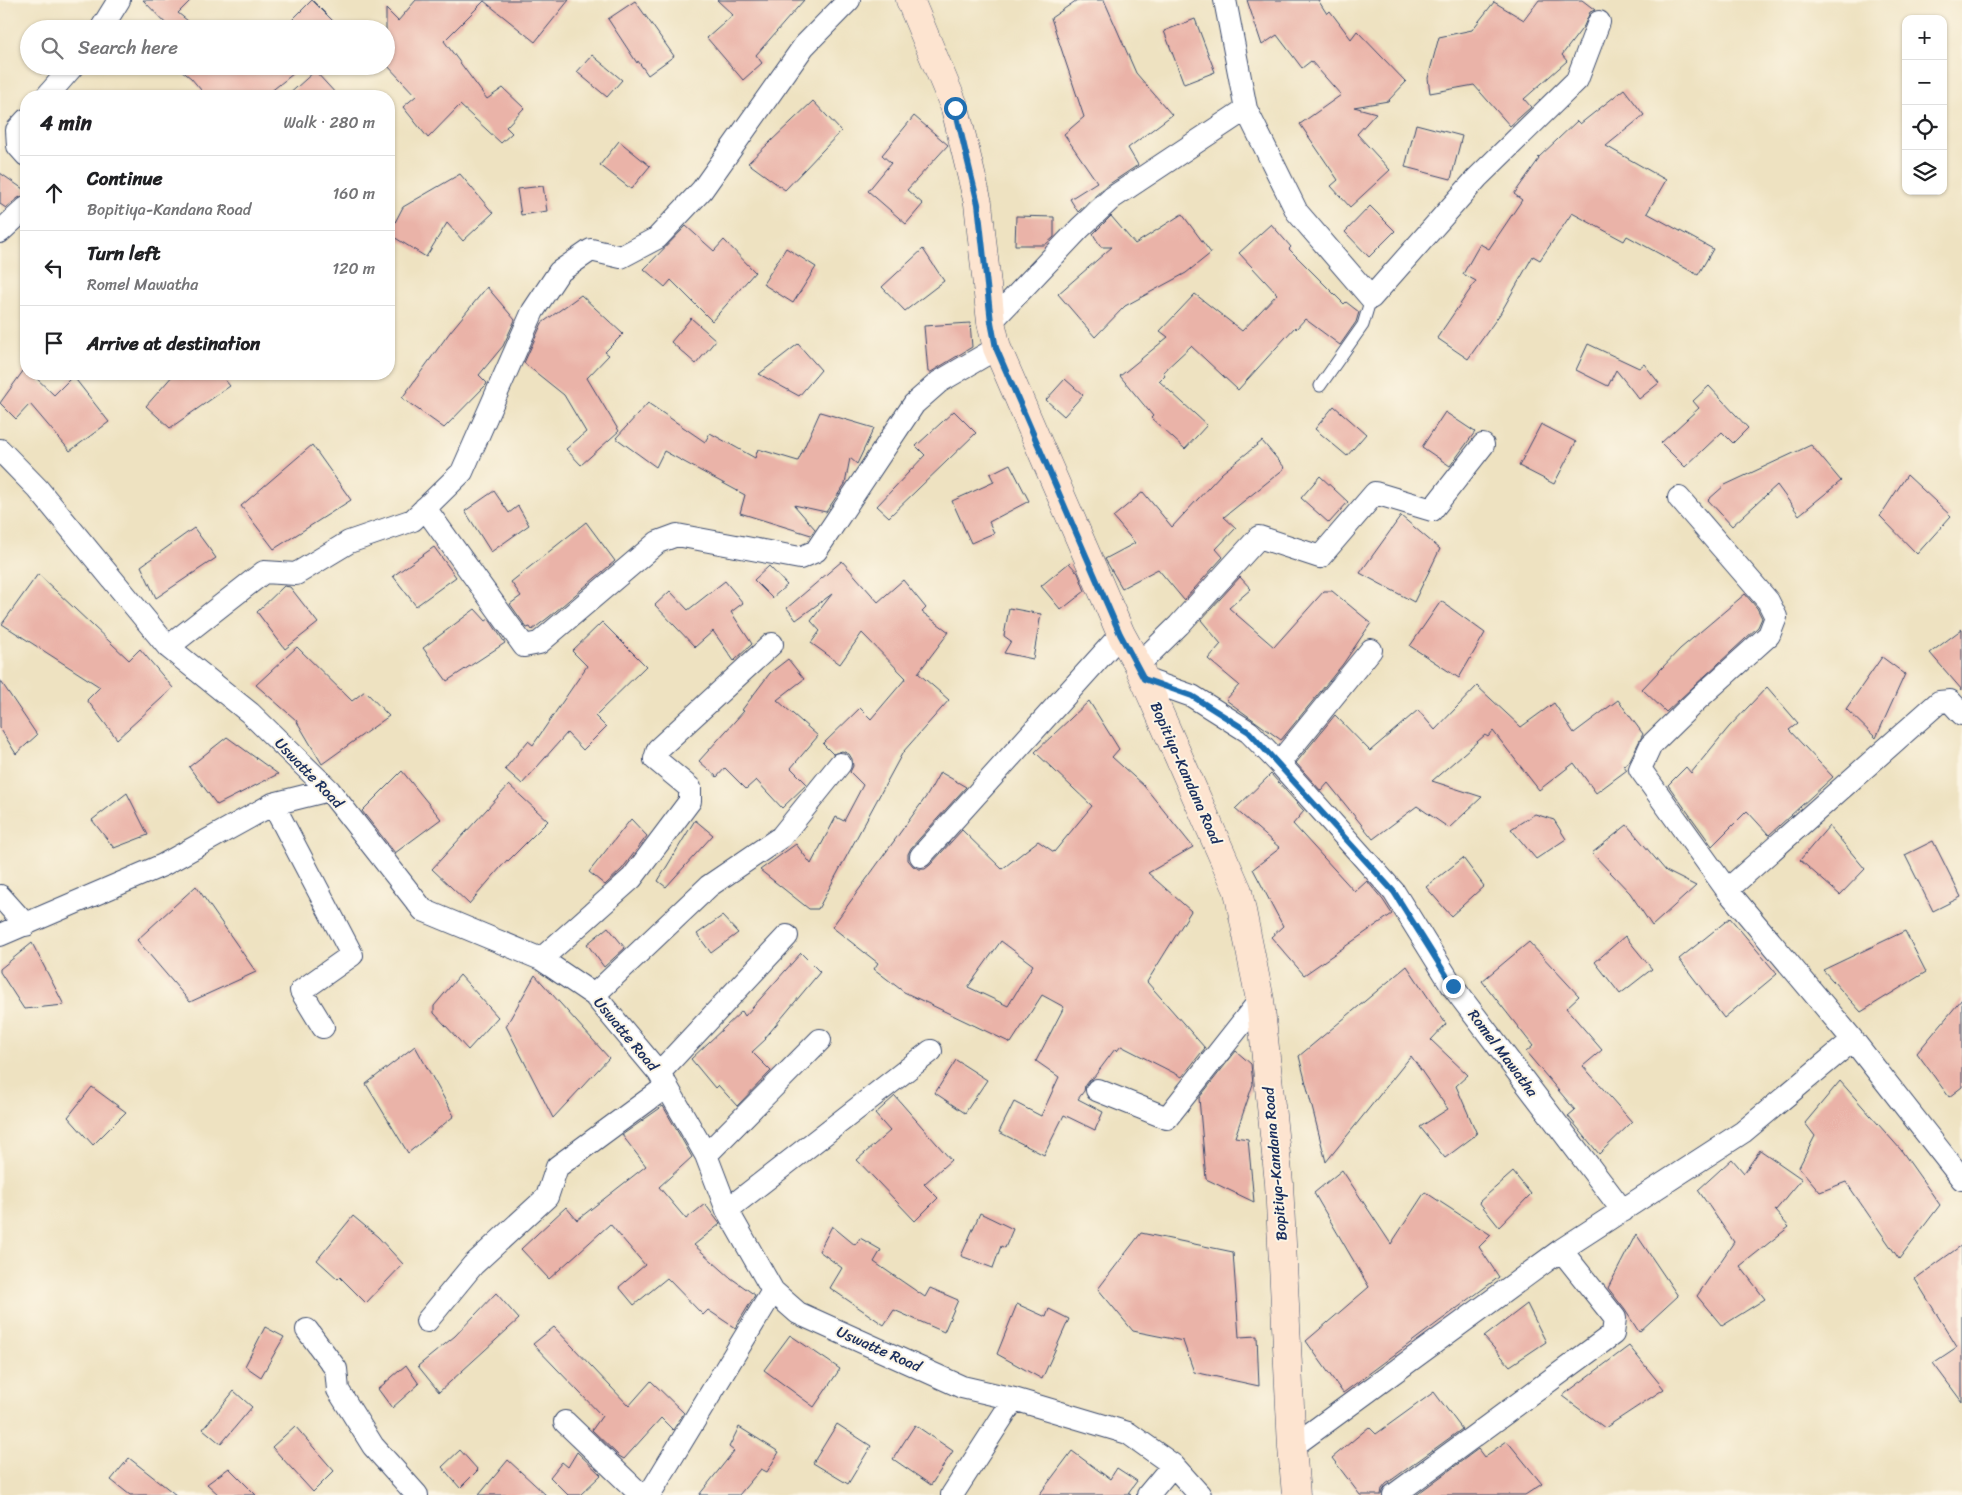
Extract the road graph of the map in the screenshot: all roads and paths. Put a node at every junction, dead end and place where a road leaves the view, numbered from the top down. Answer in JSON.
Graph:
{"nodes":[{"id":1,"x":119,"y":0,"type":"edge"},
{"id":2,"x":849,"y":0,"type":"edge"},
{"id":3,"x":910,"y":0,"type":"edge"},
{"id":4,"x":1225,"y":0,"type":"edge"},
{"id":5,"x":107,"y":20,"type":"edge"},
{"id":6,"x":1599,"y":22,"type":"dead end"},
{"id":7,"x":65,"y":75,"type":"edge"},
{"id":8,"x":52,"y":90,"type":"edge"},
{"id":9,"x":1246,"y":109,"type":"junction"},
{"id":10,"x":20,"y":127,"type":"edge"},
{"id":11,"x":20,"y":148,"type":"edge"},
{"id":12,"x":20,"y":214,"type":"edge"},
{"id":13,"x":0,"y":232,"type":"edge"},
{"id":14,"x":1371,"y":298,"type":"junction"},
{"id":15,"x":994,"y":335,"type":"junction"},
{"id":16,"x":1320,"y":386,"type":"dead end"},
{"id":17,"x":1482,"y":445,"type":"dead end"},
{"id":18,"x":0,"y":450,"type":"edge"},
{"id":19,"x":1679,"y":498,"type":"dead end"},
{"id":20,"x":425,"y":508,"type":"junction"},
{"id":21,"x":1120,"y":634,"type":"junction"},
{"id":22,"x":772,"y":644,"type":"dead end"},
{"id":23,"x":168,"y":648,"type":"junction"},
{"id":24,"x":1371,"y":650,"type":"dead end"},
{"id":25,"x":1141,"y":672,"type":"junction"},
{"id":26,"x":1962,"y":714,"type":"edge"},
{"id":27,"x":1279,"y":763,"type":"junction"},
{"id":28,"x":840,"y":764,"type":"dead end"},
{"id":29,"x":329,"y":790,"type":"junction"},
{"id":30,"x":272,"y":804,"type":"junction"},
{"id":31,"x":921,"y":856,"type":"dead end"},
{"id":32,"x":1727,"y":890,"type":"junction"},
{"id":33,"x":0,"y":896,"type":"edge"},
{"id":34,"x":26,"y":925,"type":"junction"},
{"id":35,"x":0,"y":935,"type":"edge"},
{"id":36,"x":787,"y":936,"type":"dead end"},
{"id":37,"x":541,"y":959,"type":"junction"},
{"id":38,"x":594,"y":995,"type":"junction"},
{"id":39,"x":1260,"y":1000,"type":"junction"},
{"id":40,"x":323,"y":1028,"type":"dead end"},
{"id":41,"x":820,"y":1040,"type":"dead end"},
{"id":42,"x":1853,"y":1040,"type":"junction"},
{"id":43,"x":932,"y":1051,"type":"dead end"},
{"id":44,"x":663,"y":1079,"type":"junction"},
{"id":45,"x":1097,"y":1090,"type":"dead end"},
{"id":46,"x":706,"y":1155,"type":"junction"},
{"id":47,"x":1962,"y":1179,"type":"edge"},
{"id":48,"x":727,"y":1210,"type":"junction"},
{"id":49,"x":1623,"y":1211,"type":"junction"},
{"id":50,"x":1561,"y":1250,"type":"junction"},
{"id":51,"x":773,"y":1291,"type":"junction"},
{"id":52,"x":427,"y":1322,"type":"dead end"},
{"id":53,"x":307,"y":1330,"type":"dead end"},
{"id":54,"x":1014,"y":1399,"type":"junction"},
{"id":55,"x":565,"y":1422,"type":"dead end"},
{"id":56,"x":1292,"y":1446,"type":"junction"},
{"id":57,"x":1174,"y":1465,"type":"junction"},
{"id":58,"x":417,"y":1495,"type":"edge"},
{"id":59,"x":641,"y":1495,"type":"edge"},
{"id":60,"x":649,"y":1495,"type":"edge"},
{"id":61,"x":952,"y":1495,"type":"edge"},
{"id":62,"x":1148,"y":1495,"type":"edge"},
{"id":63,"x":1200,"y":1495,"type":"edge"},
{"id":64,"x":1296,"y":1495,"type":"edge"},
{"id":65,"x":1394,"y":1495,"type":"edge"}],
"edges":[{"from":1,"to":5,"type":"street"},
{"from":2,"to":20,"type":"street"},
{"from":3,"to":15,"type":"street","name":"Bopitiya-Kandana Road"},
{"from":4,"to":9,"type":"street"},
{"from":6,"to":14,"type":"street"},
{"from":7,"to":8,"type":"street"},
{"from":9,"to":14,"type":"street"},
{"from":9,"to":15,"type":"street"},
{"from":10,"to":11,"type":"street"},
{"from":12,"to":13,"type":"street"},
{"from":14,"to":16,"type":"lane"},
{"from":15,"to":20,"type":"street"},
{"from":15,"to":21,"type":"street","name":"Bopitiya-Kandana Road"},
{"from":17,"to":25,"type":"street"},
{"from":18,"to":23,"type":"street","name":"Uswatte Road"},
{"from":19,"to":32,"type":"street"},
{"from":20,"to":23,"type":"street"},
{"from":21,"to":25,"type":"street","name":"Bopitiya-Kandana Road"},
{"from":21,"to":31,"type":"street"},
{"from":22,"to":37,"type":"street"},
{"from":23,"to":29,"type":"street","name":"Uswatte Road"},
{"from":24,"to":27,"type":"street"},
{"from":25,"to":27,"type":"street","name":"Romel Mawatha"},
{"from":25,"to":39,"type":"street","name":"Bopitiya-Kandana Road"},
{"from":26,"to":32,"type":"street"},
{"from":27,"to":49,"type":"street","name":"Romel Mawatha"},
{"from":28,"to":38,"type":"street"},
{"from":29,"to":30,"type":"street"},
{"from":29,"to":37,"type":"street","name":"Uswatte Road"},
{"from":30,"to":34,"type":"street"},
{"from":30,"to":40,"type":"street"},
{"from":32,"to":42,"type":"street"},
{"from":33,"to":34,"type":"street"},
{"from":34,"to":35,"type":"street"},
{"from":36,"to":44,"type":"street"},
{"from":37,"to":38,"type":"street","name":"Uswatte Road"},
{"from":38,"to":44,"type":"street","name":"Uswatte Road"},
{"from":39,"to":45,"type":"street"},
{"from":39,"to":56,"type":"street","name":"Bopitiya-Kandana Road"},
{"from":41,"to":46,"type":"street"},
{"from":42,"to":47,"type":"street"},
{"from":42,"to":49,"type":"street"},
{"from":43,"to":48,"type":"street"},
{"from":44,"to":46,"type":"street","name":"Uswatte Road"},
{"from":44,"to":52,"type":"street"},
{"from":46,"to":48,"type":"street","name":"Uswatte Road"},
{"from":48,"to":51,"type":"street","name":"Uswatte Road"},
{"from":49,"to":50,"type":"street"},
{"from":50,"to":56,"type":"street"},
{"from":50,"to":65,"type":"street"},
{"from":51,"to":54,"type":"street","name":"Uswatte Road"},
{"from":51,"to":60,"type":"street"},
{"from":53,"to":58,"type":"street"},
{"from":54,"to":57,"type":"street","name":"Uswatte Road"},
{"from":54,"to":61,"type":"street"},
{"from":55,"to":59,"type":"street"},
{"from":56,"to":64,"type":"street","name":"Bopitiya-Kandana Road"},
{"from":57,"to":62,"type":"street"},
{"from":57,"to":63,"type":"street","name":"Uswatte Road"}]}
